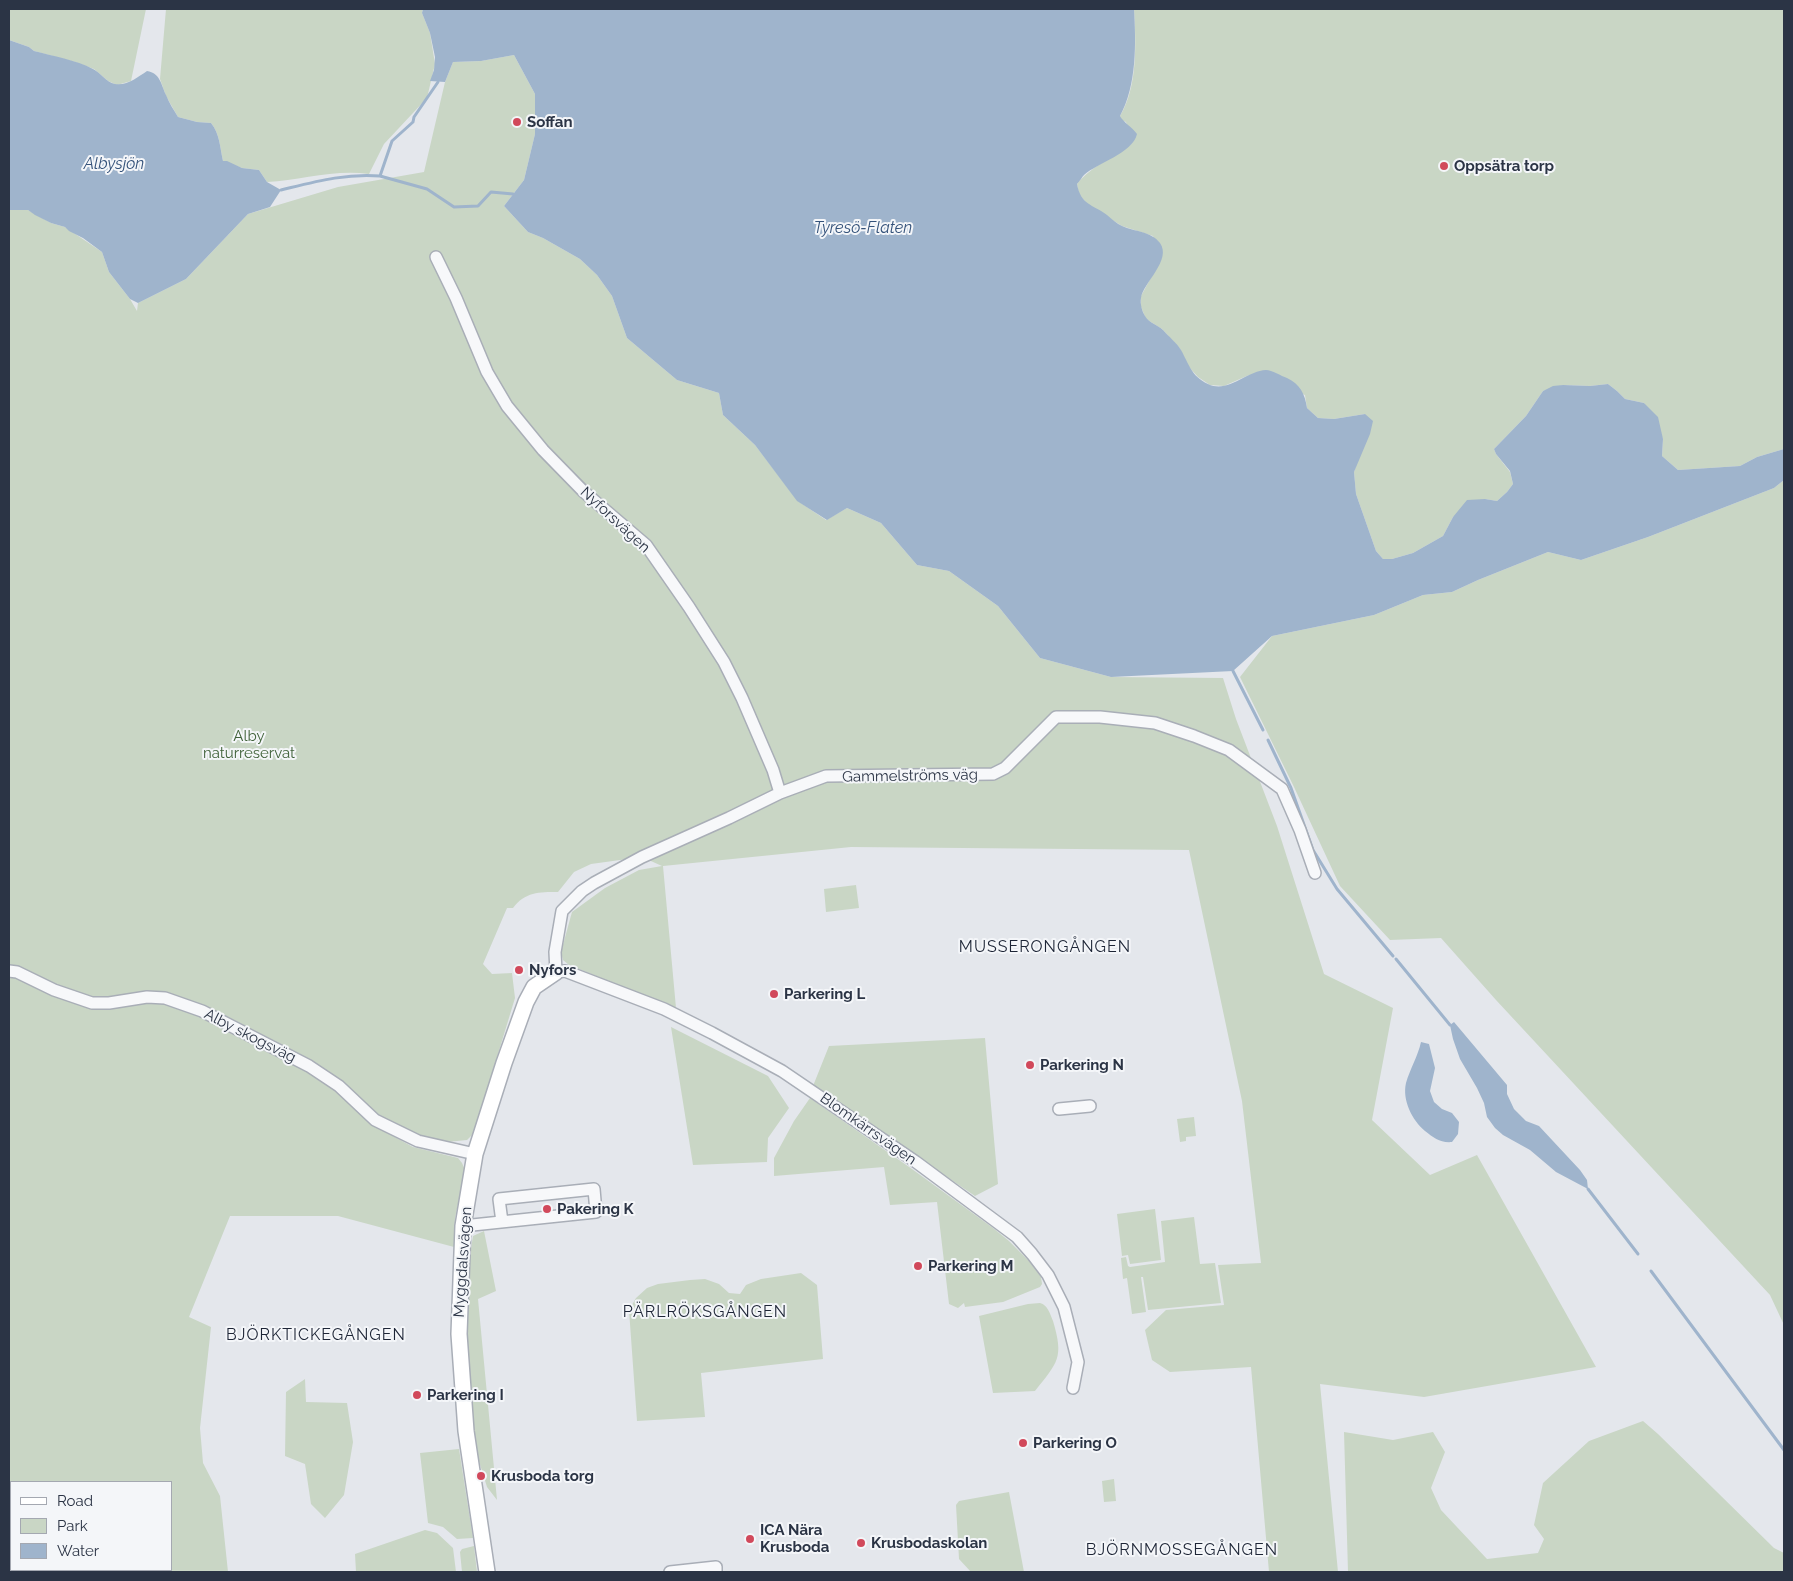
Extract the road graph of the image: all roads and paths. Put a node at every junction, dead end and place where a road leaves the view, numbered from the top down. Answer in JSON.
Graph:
{"nodes":[{"id":1,"x":436,"y":257,"type":"dead end"},
{"id":2,"x":780,"y":793,"type":"junction"},
{"id":3,"x":1315,"y":873,"type":"dead end"},
{"id":4,"x":9,"y":972,"type":"edge"},
{"id":5,"x":556,"y":972,"type":"junction"},
{"id":6,"x":1090,"y":1106,"type":"dead end"},
{"id":7,"x":1059,"y":1109,"type":"dead end"},
{"id":8,"x":475,"y":1154,"type":"junction"},
{"id":9,"x":502,"y":1222,"type":"junction"},
{"id":10,"x":463,"y":1226,"type":"junction"},
{"id":11,"x":1073,"y":1388,"type":"dead end"},
{"id":12,"x":487,"y":1572,"type":"edge"},
{"id":13,"x":670,"y":1572,"type":"edge"},
{"id":14,"x":716,"y":1572,"type":"edge"}],
"edges":[{"from":1,"to":2,"type":"street","name":"Nyforsvägen"},
{"from":2,"to":3,"type":"street","name":"Gammelströms väg"},
{"from":2,"to":5,"type":"street","name":"Gammelströms väg"},
{"from":4,"to":8,"type":"street","name":"Alby skogsväg"},
{"from":5,"to":8,"type":"street","name":"Myggdalsvägen"},
{"from":5,"to":11,"type":"street","name":"Blomkärrsvägen"},
{"from":6,"to":7,"type":"street"},
{"from":8,"to":10,"type":"street","name":"Myggdalsvägen"},
{"from":9,"to":9,"type":"street"},
{"from":9,"to":10,"type":"street"},
{"from":10,"to":12,"type":"street","name":"Myggdalsvägen"},
{"from":13,"to":14,"type":"street"}]}
